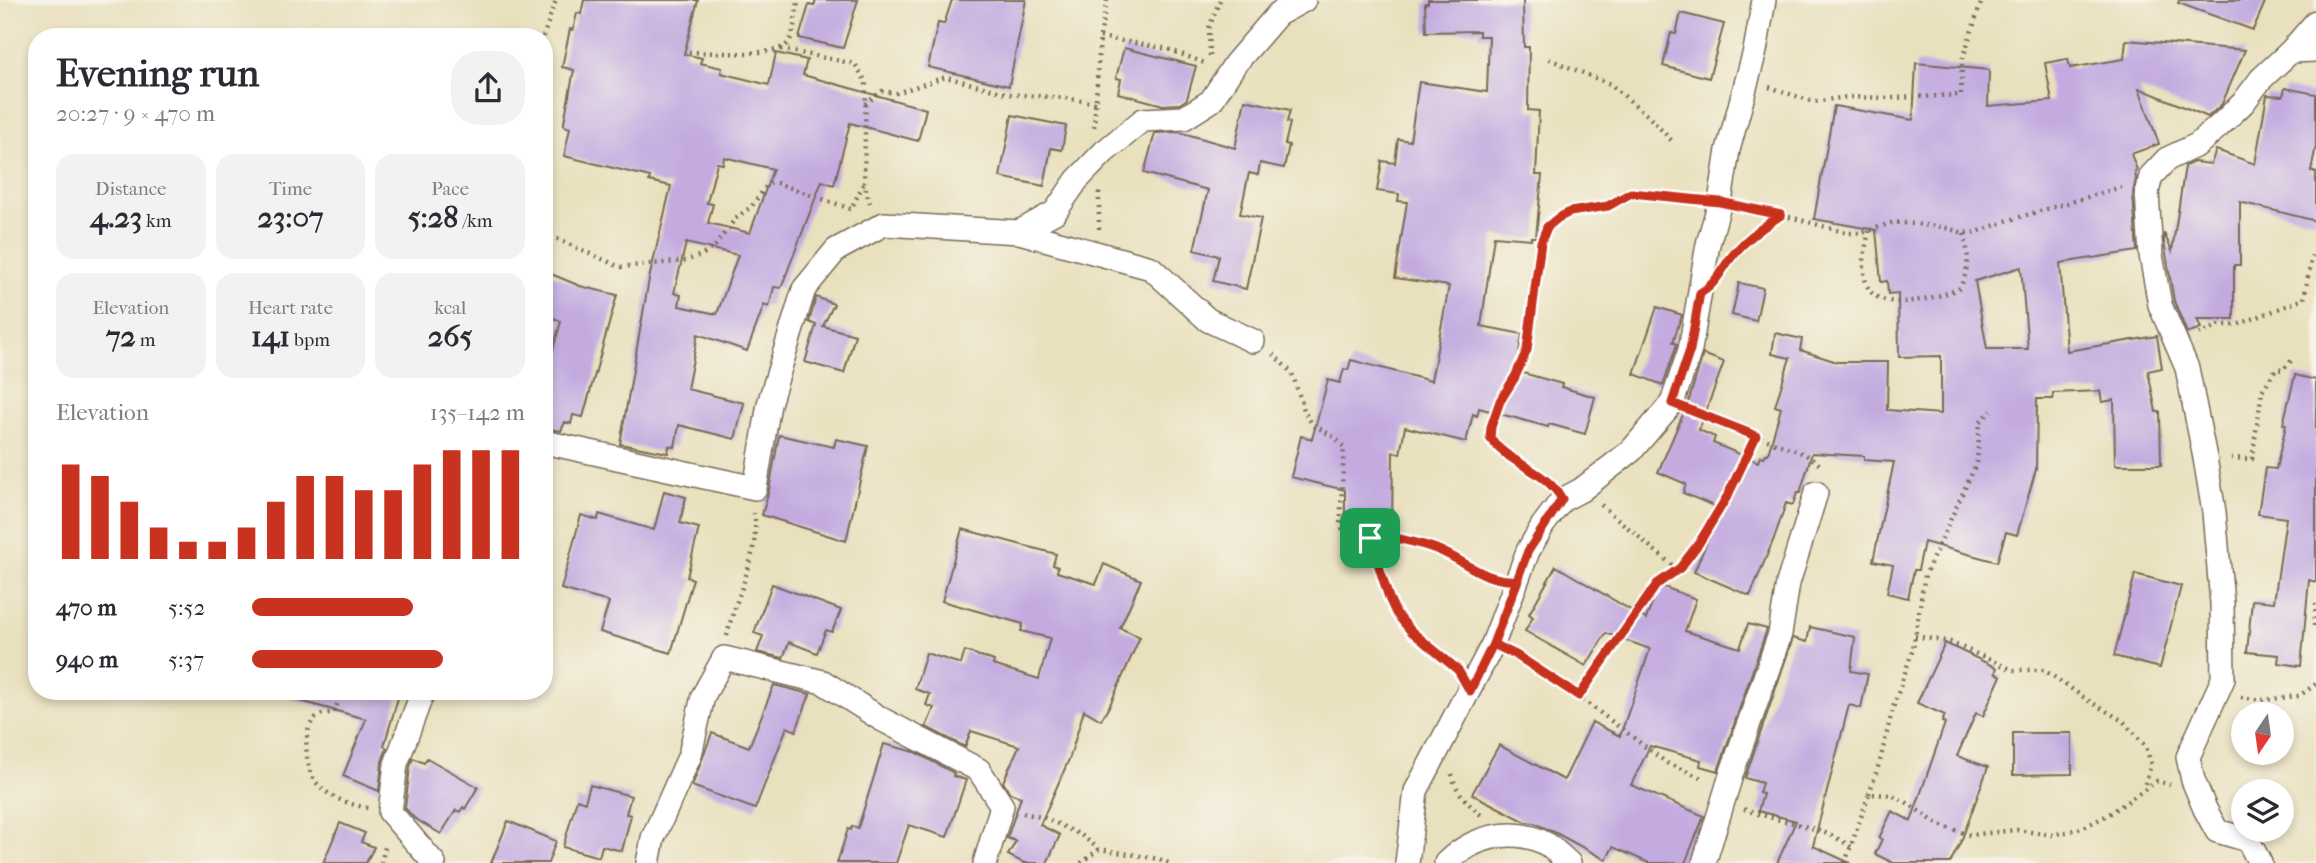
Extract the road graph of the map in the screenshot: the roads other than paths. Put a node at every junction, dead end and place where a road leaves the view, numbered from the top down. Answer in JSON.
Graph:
{"nodes":[{"id":1,"x":1304,"y":0,"type":"edge"},
{"id":2,"x":1764,"y":0,"type":"edge"},
{"id":3,"x":2316,"y":22,"type":"edge"},
{"id":4,"x":2316,"y":50,"type":"edge"},
{"id":5,"x":2291,"y":51,"type":"junction"},
{"id":6,"x":1019,"y":232,"type":"junction"},
{"id":7,"x":1253,"y":341,"type":"road end"},
{"id":8,"x":553,"y":444,"type":"edge"},
{"id":9,"x":1816,"y":493,"type":"road end"},
{"id":10,"x":420,"y":700,"type":"edge"},
{"id":11,"x":434,"y":863,"type":"edge"},
{"id":12,"x":648,"y":863,"type":"edge"},
{"id":13,"x":985,"y":863,"type":"edge"},
{"id":14,"x":1407,"y":863,"type":"edge"},
{"id":15,"x":1446,"y":863,"type":"edge"},
{"id":16,"x":1569,"y":863,"type":"edge"},
{"id":17,"x":1704,"y":863,"type":"edge"},
{"id":18,"x":2260,"y":863,"type":"edge"}],
"edges":[{"from":1,"to":6,"type":"street"},
{"from":2,"to":14,"type":"street"},
{"from":3,"to":5,"type":"street"},
{"from":4,"to":5,"type":"street"},
{"from":5,"to":18,"type":"street"},
{"from":6,"to":7,"type":"street"},
{"from":6,"to":8,"type":"street"},
{"from":9,"to":17,"type":"street"},
{"from":10,"to":11,"type":"street"},
{"from":12,"to":13,"type":"street"},
{"from":15,"to":16,"type":"street"}]}
